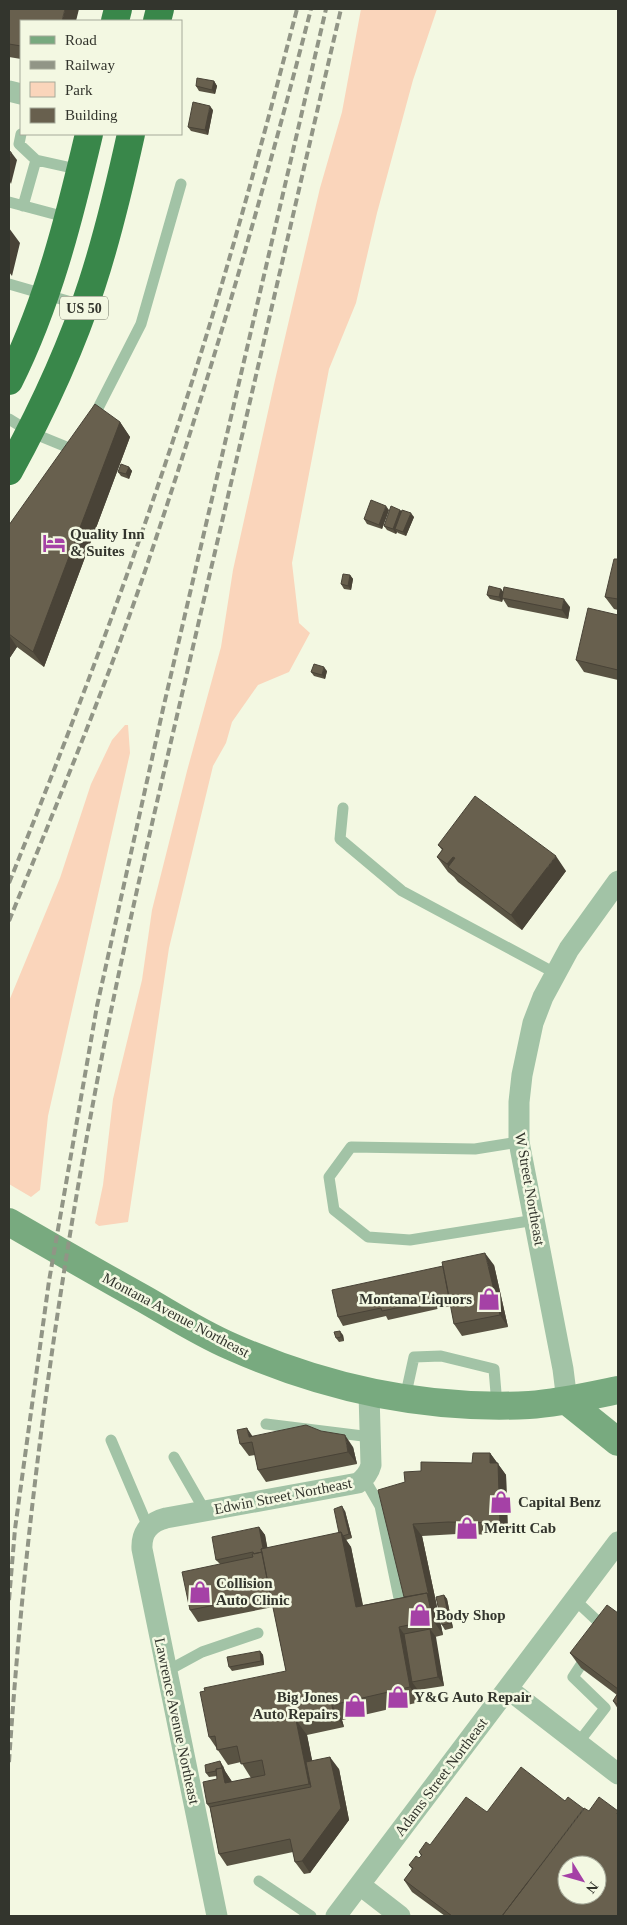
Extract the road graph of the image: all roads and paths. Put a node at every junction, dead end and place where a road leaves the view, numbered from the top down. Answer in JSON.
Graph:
{"nodes":[{"id":1,"x":21,"y":135,"type":"edge"},
{"id":2,"x":90,"y":135,"type":"edge"},
{"id":3,"x":131,"y":135,"type":"edge"},
{"id":4,"x":36,"y":160,"type":"junction"},
{"id":5,"x":81,"y":170,"type":"junction"},
{"id":6,"x":181,"y":184,"type":"dead end"},
{"id":7,"x":9,"y":202,"type":"edge"},
{"id":8,"x":23,"y":206,"type":"junction"},
{"id":9,"x":69,"y":218,"type":"junction"},
{"id":10,"x":9,"y":284,"type":"edge"},
{"id":11,"x":45,"y":294,"type":"junction"},
{"id":12,"x":85,"y":306,"type":"junction"},
{"id":13,"x":9,"y":381,"type":"edge"},
{"id":14,"x":20,"y":425,"type":"edge"},
{"id":15,"x":9,"y":471,"type":"edge"},
{"id":16,"x":343,"y":808,"type":"dead end"},
{"id":17,"x":618,"y":881,"type":"edge"},
{"id":18,"x":555,"y":973,"type":"junction"},
{"id":19,"x":519,"y":1142,"type":"junction"},
{"id":20,"x":535,"y":1220,"type":"junction"},
{"id":21,"x":9,"y":1222,"type":"edge"},
{"id":22,"x":618,"y":1390,"type":"edge"},
{"id":23,"x":369,"y":1393,"type":"junction"},
{"id":24,"x":405,"y":1398,"type":"junction"},
{"id":25,"x":567,"y":1401,"type":"junction"},
{"id":26,"x":498,"y":1405,"type":"junction"},
{"id":27,"x":266,"y":1424,"type":"dead end"},
{"id":28,"x":370,"y":1437,"type":"junction"},
{"id":29,"x":111,"y":1440,"type":"dead end"},
{"id":30,"x":618,"y":1442,"type":"edge"},
{"id":31,"x":174,"y":1457,"type":"dead end"},
{"id":32,"x":364,"y":1478,"type":"junction"},
{"id":33,"x":205,"y":1511,"type":"junction"},
{"id":34,"x":148,"y":1527,"type":"junction"},
{"id":35,"x":618,"y":1542,"type":"edge"},
{"id":36,"x":575,"y":1600,"type":"junction"},
{"id":37,"x":401,"y":1608,"type":"edge"},
{"id":38,"x":258,"y":1633,"type":"dead end"},
{"id":39,"x":167,"y":1671,"type":"junction"},
{"id":40,"x":508,"y":1690,"type":"junction"},
{"id":41,"x":578,"y":1743,"type":"junction"},
{"id":42,"x":618,"y":1774,"type":"edge"},
{"id":43,"x":259,"y":1881,"type":"dead end"},
{"id":44,"x":360,"y":1885,"type":"junction"},
{"id":45,"x":217,"y":1916,"type":"edge"},
{"id":46,"x":311,"y":1916,"type":"edge"},
{"id":47,"x":336,"y":1916,"type":"edge"},
{"id":48,"x":400,"y":1916,"type":"edge"}],
"edges":[{"from":1,"to":4,"type":"lane"},
{"from":2,"to":5,"type":"highway","number":"US 50"},
{"from":3,"to":12,"type":"highway","number":"US 50"},
{"from":4,"to":5,"type":"lane"},
{"from":4,"to":8,"type":"lane"},
{"from":5,"to":9,"type":"highway","number":"US 50"},
{"from":6,"to":14,"type":"lane"},
{"from":7,"to":8,"type":"lane"},
{"from":8,"to":9,"type":"lane"},
{"from":9,"to":11,"type":"highway","number":"US 50"},
{"from":10,"to":11,"type":"lane"},
{"from":11,"to":12,"type":"lane"},
{"from":11,"to":13,"type":"highway","number":"US 50"},
{"from":12,"to":14,"type":"highway","number":"US 50"},
{"from":14,"to":15,"type":"highway","number":"US 50"},
{"from":16,"to":18,"type":"lane"},
{"from":17,"to":18,"type":"street","name":"W Street Northeast"},
{"from":18,"to":19,"type":"street","name":"W Street Northeast"},
{"from":19,"to":20,"type":"street","name":"W Street Northeast"},
{"from":19,"to":20,"type":"lane"},
{"from":20,"to":25,"type":"street","name":"W Street Northeast"},
{"from":21,"to":23,"type":"main road","name":"Montana Avenue Northeast"},
{"from":22,"to":25,"type":"main road","name":"Montana Avenue Northeast"},
{"from":23,"to":24,"type":"main road","name":"Montana Avenue Northeast"},
{"from":23,"to":28,"type":"street","name":"Edwin Street Northeast"},
{"from":24,"to":26,"type":"main road","name":"Montana Avenue Northeast"},
{"from":24,"to":26,"type":"lane"},
{"from":25,"to":26,"type":"main road","name":"Montana Avenue Northeast"},
{"from":25,"to":30,"type":"main road"},
{"from":27,"to":28,"type":"lane"},
{"from":28,"to":32,"type":"street","name":"Edwin Street Northeast"},
{"from":29,"to":34,"type":"lane"},
{"from":31,"to":33,"type":"lane"},
{"from":32,"to":33,"type":"street","name":"Edwin Street Northeast"},
{"from":32,"to":37,"type":"lane"},
{"from":33,"to":34,"type":"street","name":"Edwin Street Northeast"},
{"from":34,"to":39,"type":"street","name":"Lawrence Avenue Northeast"},
{"from":35,"to":36,"type":"street","name":"Adams Street Northeast"},
{"from":36,"to":40,"type":"street","name":"Adams Street Northeast"},
{"from":36,"to":41,"type":"lane"},
{"from":38,"to":39,"type":"lane"},
{"from":39,"to":45,"type":"street","name":"Lawrence Avenue Northeast"},
{"from":40,"to":41,"type":"street"},
{"from":40,"to":44,"type":"street","name":"Adams Street Northeast"},
{"from":41,"to":42,"type":"street"},
{"from":43,"to":46,"type":"lane"},
{"from":44,"to":47,"type":"street","name":"Adams Street Northeast"},
{"from":44,"to":48,"type":"street"}]}
